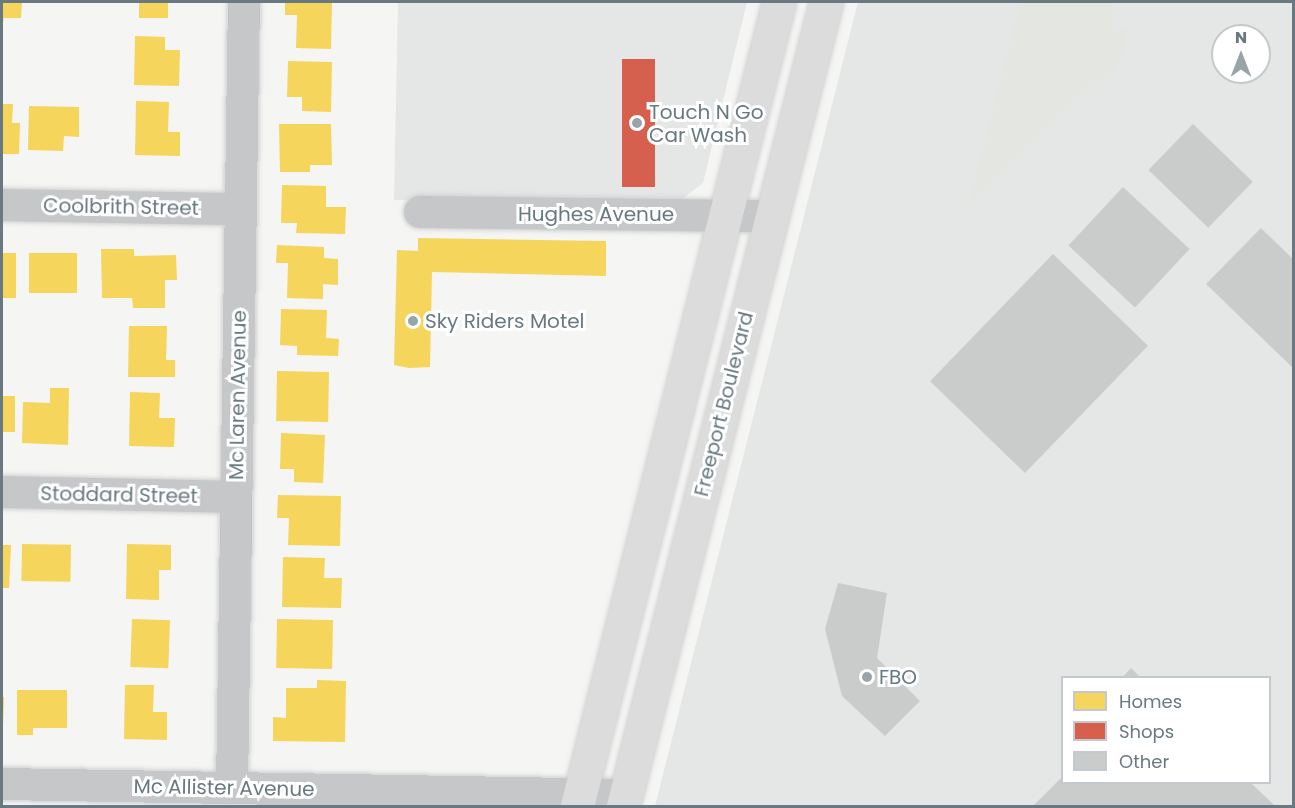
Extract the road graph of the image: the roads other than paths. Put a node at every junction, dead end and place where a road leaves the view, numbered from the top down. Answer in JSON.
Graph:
{"nodes":[{"id":1,"x":244,"y":2,"type":"edge"},
{"id":2,"x":779,"y":2,"type":"edge"},
{"id":3,"x":826,"y":2,"type":"edge"},
{"id":4,"x":2,"y":205,"type":"edge"},
{"id":5,"x":240,"y":210,"type":"junction"},
{"id":6,"x":420,"y":212,"type":"dead end"},
{"id":7,"x":726,"y":215,"type":"junction"},
{"id":8,"x":772,"y":216,"type":"junction"},
{"id":9,"x":2,"y":492,"type":"edge"},
{"id":10,"x":236,"y":497,"type":"junction"},
{"id":11,"x":2,"y":784,"type":"edge"},
{"id":12,"x":232,"y":788,"type":"junction"},
{"id":13,"x":54,"y":796,"type":"edge"},
{"id":14,"x":579,"y":800,"type":"edge"},
{"id":15,"x":624,"y":801,"type":"edge"}],
"edges":[{"from":1,"to":5,"type":"street","name":"Mc Laren Avenue"},
{"from":2,"to":7,"type":"main road"},
{"from":3,"to":8,"type":"main road","name":"Freeport Boulevard"},
{"from":4,"to":5,"type":"street","name":"Coolbrith Street"},
{"from":5,"to":10,"type":"street","name":"Mc Laren Avenue"},
{"from":6,"to":7,"type":"street","name":"Hughes Avenue"},
{"from":7,"to":8,"type":"street","name":"Hughes Avenue"},
{"from":7,"to":14,"type":"main road"},
{"from":8,"to":15,"type":"main road","name":"Freeport Boulevard"},
{"from":9,"to":10,"type":"street","name":"Stoddard Street"},
{"from":10,"to":12,"type":"street","name":"Mc Laren Avenue"},
{"from":11,"to":13,"type":"street","name":"Mc Allister Avenue"},
{"from":12,"to":13,"type":"street","name":"Mc Allister Avenue"},
{"from":12,"to":14,"type":"street","name":"Mc Allister Avenue"},
{"from":14,"to":15,"type":"street","name":"Mc Allister Avenue"}]}
